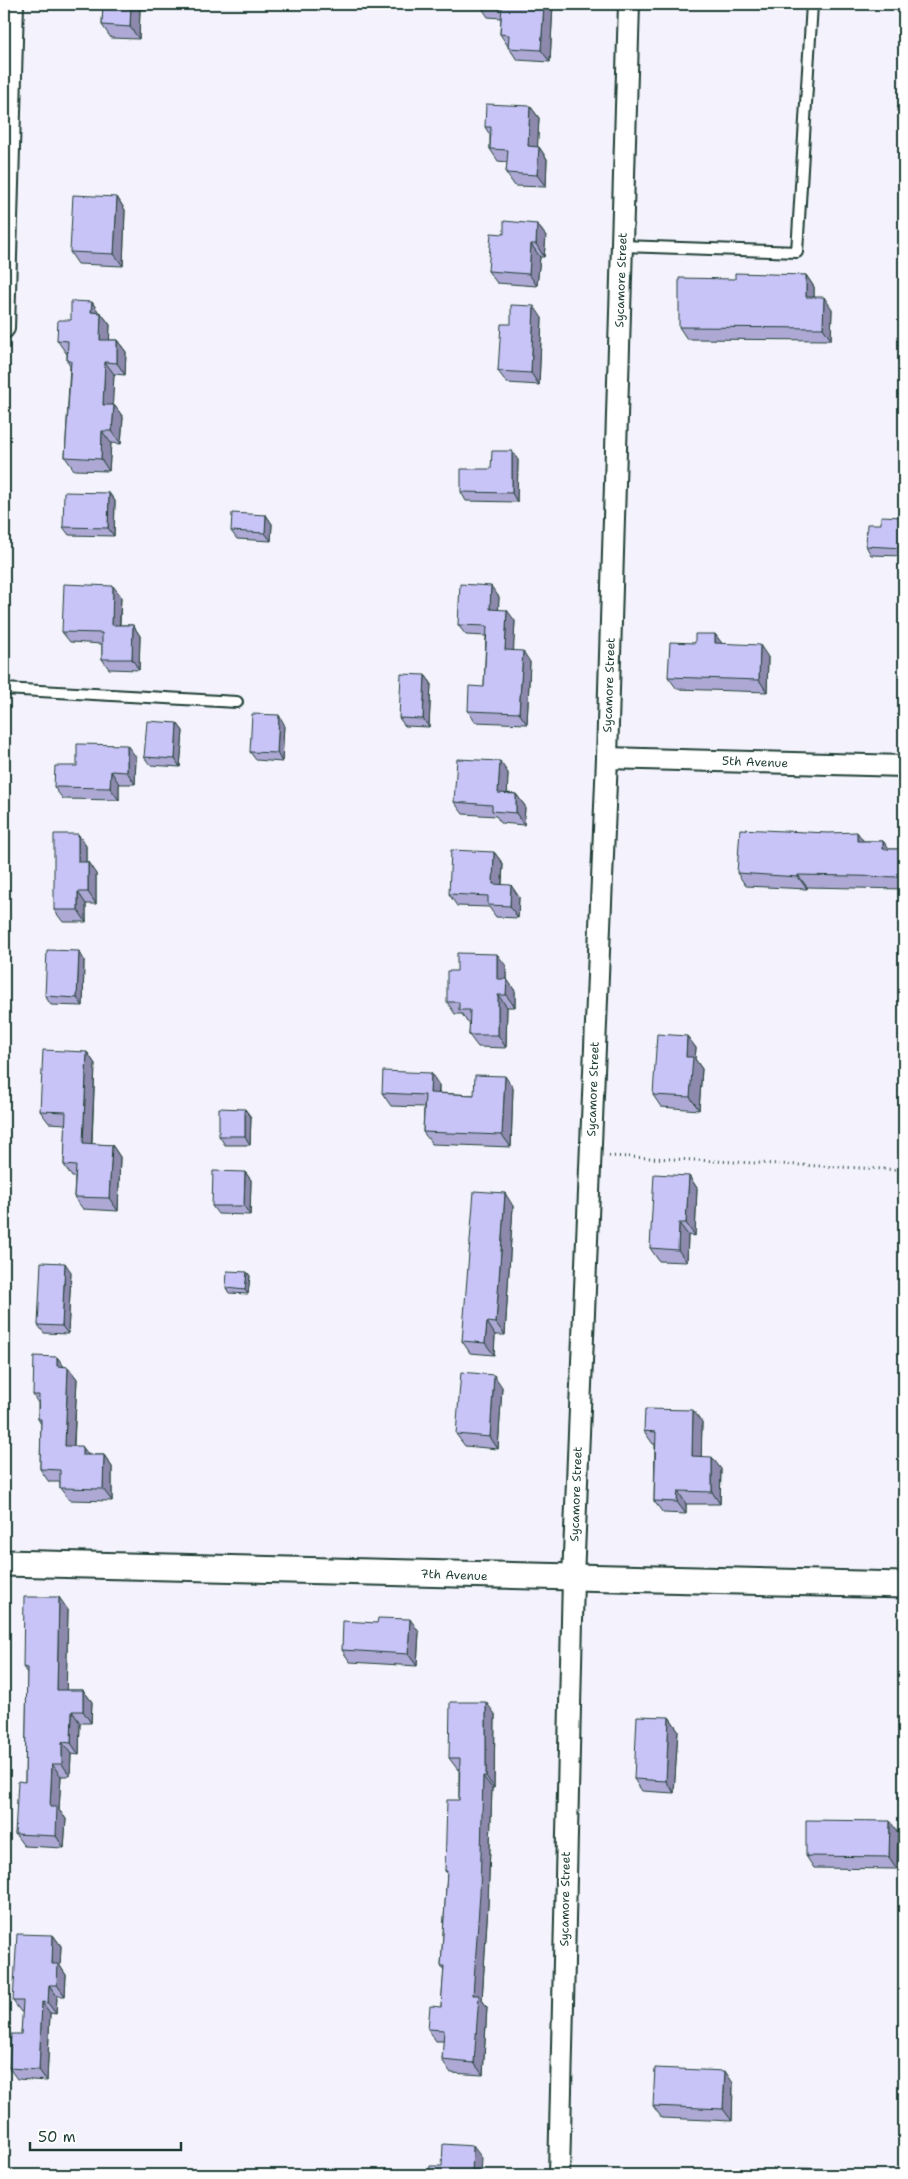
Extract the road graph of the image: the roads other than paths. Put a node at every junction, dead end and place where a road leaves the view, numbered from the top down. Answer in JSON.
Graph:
{"nodes":[{"id":1,"x":13,"y":4,"type":"edge"},
{"id":2,"x":629,"y":4,"type":"edge"},
{"id":3,"x":812,"y":4,"type":"edge"},
{"id":4,"x":622,"y":246,"type":"junction"},
{"id":5,"x":4,"y":328,"type":"edge"},
{"id":6,"x":4,"y":689,"type":"edge"},
{"id":7,"x":237,"y":702,"type":"dead end"},
{"id":8,"x":606,"y":758,"type":"junction"},
{"id":9,"x":904,"y":766,"type":"edge"},
{"id":10,"x":4,"y":1563,"type":"edge"},
{"id":11,"x":573,"y":1578,"type":"junction"},
{"id":12,"x":904,"y":1585,"type":"edge"},
{"id":13,"x":559,"y":2175,"type":"edge"}],
"edges":[{"from":1,"to":5,"type":"street"},
{"from":2,"to":4,"type":"street","name":"Sycamore Street"},
{"from":3,"to":4,"type":"lane"},
{"from":4,"to":8,"type":"street","name":"Sycamore Street"},
{"from":6,"to":7,"type":"lane"},
{"from":8,"to":9,"type":"street","name":"5th Avenue"},
{"from":8,"to":11,"type":"street","name":"Sycamore Street"},
{"from":10,"to":11,"type":"street","name":"7th Avenue"},
{"from":11,"to":12,"type":"street","name":"7th Avenue"},
{"from":11,"to":13,"type":"street","name":"Sycamore Street"}]}
